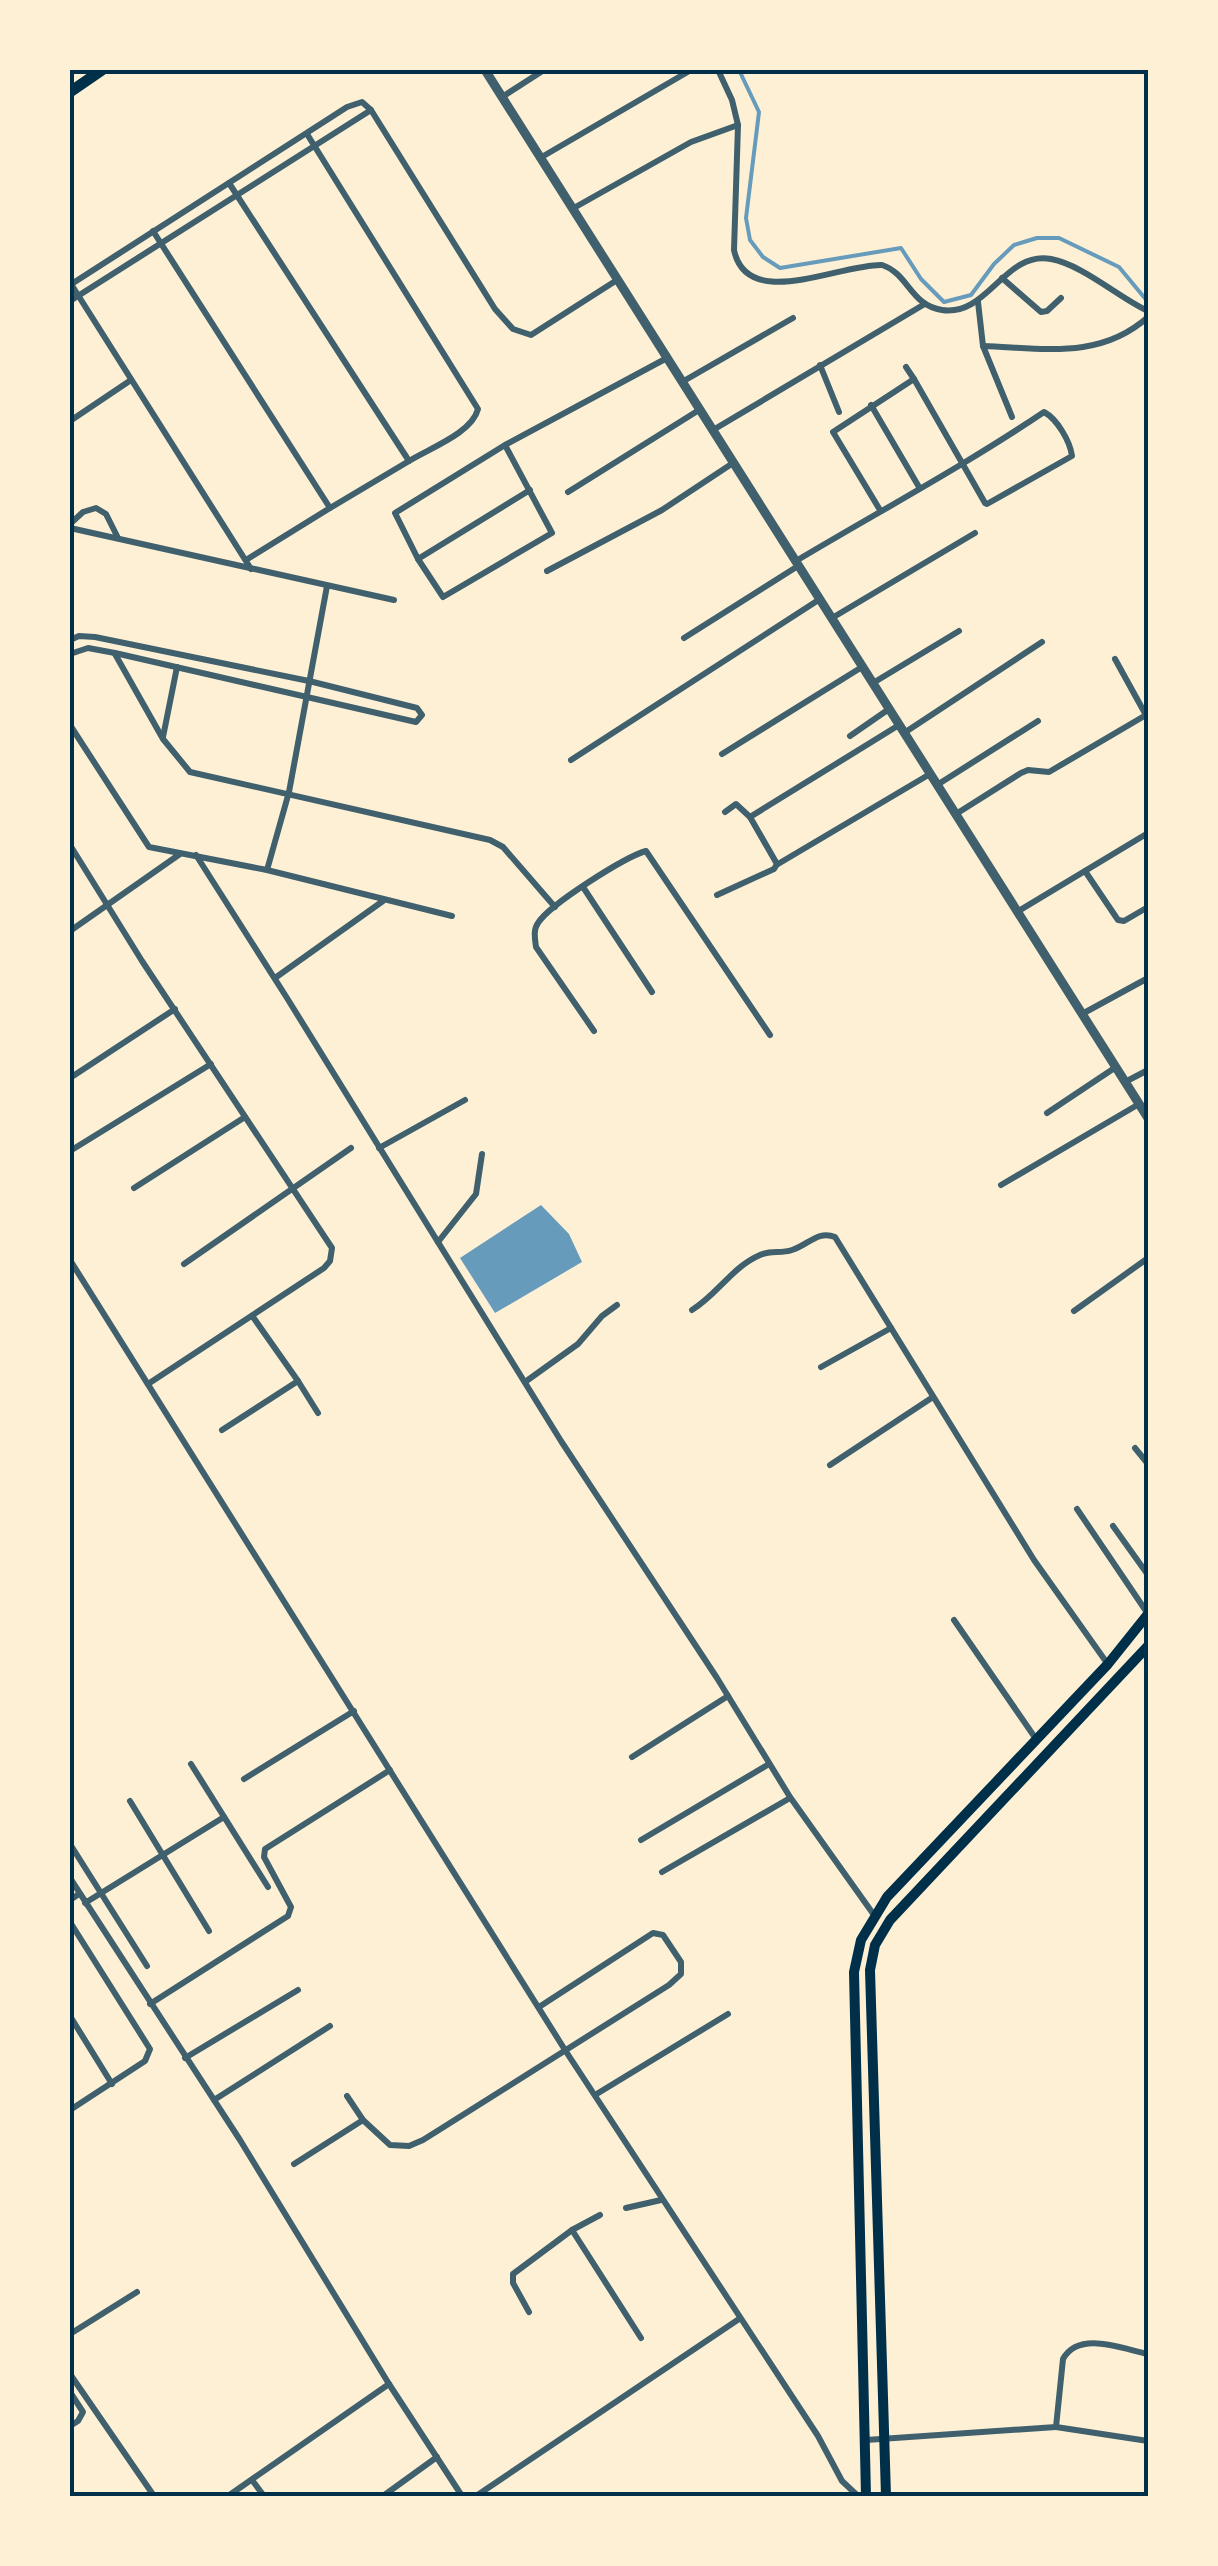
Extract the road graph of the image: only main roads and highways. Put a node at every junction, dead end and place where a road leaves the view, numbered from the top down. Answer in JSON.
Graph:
{"nodes":[{"id":1,"x":102,"y":70,"type":"edge"},
{"id":2,"x":70,"y":92,"type":"edge"},
{"id":3,"x":1148,"y":1614,"type":"edge"},
{"id":4,"x":1148,"y":1646,"type":"edge"},
{"id":5,"x":1024,"y":1754,"type":"junction"},
{"id":6,"x":1037,"y":1766,"type":"junction"},
{"id":7,"x":860,"y":2230,"type":"junction"},
{"id":8,"x":878,"y":2230,"type":"junction"},
{"id":9,"x":866,"y":2496,"type":"edge"},
{"id":10,"x":886,"y":2496,"type":"edge"}],
"edges":[{"from":1,"to":2,"type":"highway"},
{"from":3,"to":5,"type":"main road"},
{"from":4,"to":6,"type":"main road"},
{"from":5,"to":6,"type":"main road"},
{"from":5,"to":7,"type":"main road"},
{"from":6,"to":8,"type":"main road"},
{"from":7,"to":8,"type":"main road"},
{"from":7,"to":9,"type":"main road"},
{"from":8,"to":10,"type":"main road"}]}
